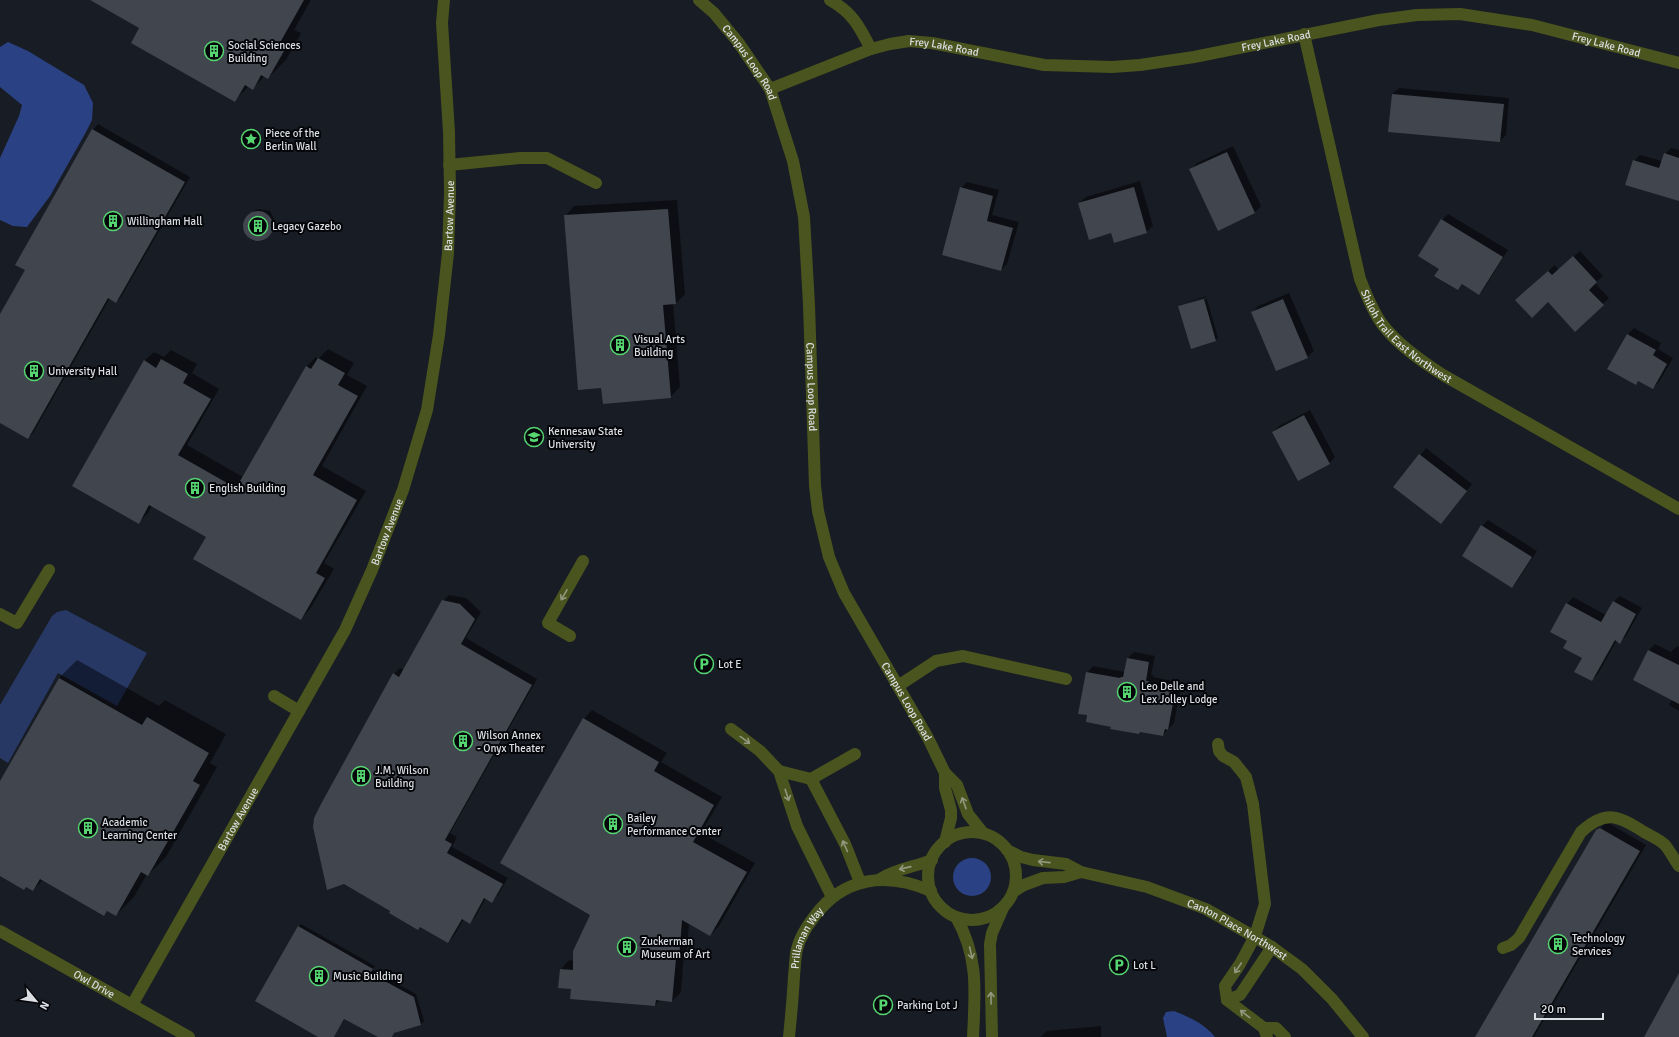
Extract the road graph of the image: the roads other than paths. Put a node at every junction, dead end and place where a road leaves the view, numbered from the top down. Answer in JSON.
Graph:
{"nodes":[{"id":1,"x":699,"y":0,"type":"edge"},
{"id":2,"x":830,"y":0,"type":"edge"},
{"id":3,"x":445,"y":1,"type":"edge"},
{"id":4,"x":1304,"y":34,"type":"junction"},
{"id":5,"x":871,"y":49,"type":"junction"},
{"id":6,"x":1679,"y":63,"type":"edge"},
{"id":7,"x":770,"y":89,"type":"junction"},
{"id":8,"x":449,"y":165,"type":"junction"},
{"id":9,"x":596,"y":183,"type":"dead end"},
{"id":10,"x":1679,"y":509,"type":"edge"},
{"id":11,"x":583,"y":562,"type":"dead end"},
{"id":12,"x":49,"y":570,"type":"dead end"},
{"id":13,"x":0,"y":614,"type":"edge"},
{"id":14,"x":570,"y":636,"type":"dead end"},
{"id":15,"x":1066,"y":679,"type":"dead end"},
{"id":16,"x":898,"y":686,"type":"junction"},
{"id":17,"x":274,"y":696,"type":"dead end"},
{"id":18,"x":299,"y":711,"type":"junction"},
{"id":19,"x":731,"y":729,"type":"dead end"},
{"id":20,"x":1218,"y":744,"type":"dead end"},
{"id":21,"x":856,"y":754,"type":"dead end"},
{"id":22,"x":779,"y":771,"type":"junction"},
{"id":23,"x":945,"y":773,"type":"junction"},
{"id":24,"x":811,"y":779,"type":"junction"},
{"id":25,"x":983,"y":834,"type":"junction"},
{"id":26,"x":945,"y":842,"type":"junction"},
{"id":27,"x":1008,"y":850,"type":"junction"},
{"id":28,"x":932,"y":860,"type":"junction"},
{"id":29,"x":1679,"y":866,"type":"edge"},
{"id":30,"x":1081,"y":872,"type":"junction"},
{"id":31,"x":880,"y":879,"type":"junction"},
{"id":32,"x":860,"y":882,"type":"junction"},
{"id":33,"x":931,"y":891,"type":"junction"},
{"id":34,"x":1013,"y":892,"type":"junction"},
{"id":35,"x":832,"y":897,"type":"junction"},
{"id":36,"x":1004,"y":906,"type":"junction"},
{"id":37,"x":956,"y":917,"type":"junction"},
{"id":38,"x":0,"y":931,"type":"edge"},
{"id":39,"x":1255,"y":936,"type":"junction"},
{"id":40,"x":1272,"y":947,"type":"junction"},
{"id":41,"x":1503,"y":948,"type":"dead end"},
{"id":42,"x":1227,"y":1000,"type":"junction"},
{"id":43,"x":132,"y":1005,"type":"junction"},
{"id":44,"x":1265,"y":1033,"type":"edge"},
{"id":45,"x":189,"y":1037,"type":"edge"},
{"id":46,"x":789,"y":1037,"type":"edge"},
{"id":47,"x":973,"y":1037,"type":"edge"},
{"id":48,"x":992,"y":1037,"type":"edge"},
{"id":49,"x":1285,"y":1037,"type":"edge"},
{"id":50,"x":1363,"y":1037,"type":"edge"}],
"edges":[{"from":1,"to":7,"type":"street","name":"Campus Loop Road"},
{"from":2,"to":5,"type":"street"},
{"from":3,"to":8,"type":"street","name":"Bartow Avenue"},
{"from":4,"to":5,"type":"street","name":"Frey Lake Road"},
{"from":4,"to":6,"type":"street","name":"Frey Lake Road"},
{"from":4,"to":10,"type":"street","name":"Shiloh Trail East Northwest"},
{"from":5,"to":7,"type":"street","name":"Frey Lake Road"},
{"from":7,"to":16,"type":"street","name":"Campus Loop Road"},
{"from":8,"to":9,"type":"street"},
{"from":8,"to":18,"type":"street","name":"Bartow Avenue"},
{"from":11,"to":14,"type":"street","one_way":true},
{"from":12,"to":13,"type":"street"},
{"from":15,"to":16,"type":"street"},
{"from":16,"to":23,"type":"street","name":"Campus Loop Road"},
{"from":17,"to":18,"type":"street"},
{"from":18,"to":43,"type":"street","name":"Bartow Avenue"},
{"from":19,"to":22,"type":"street","one_way":true},
{"from":20,"to":39,"type":"street"},
{"from":21,"to":24,"type":"street"},
{"from":22,"to":24,"type":"street"},
{"from":22,"to":35,"type":"street","one_way":true},
{"from":25,"to":23,"type":"street","name":"Campus Loop Road","one_way":true},
{"from":23,"to":26,"type":"street","name":"Campus Loop Road"},
{"from":32,"to":24,"type":"street","one_way":true},
{"from":25,"to":26,"type":"street"},
{"from":25,"to":27,"type":"street"},
{"from":26,"to":28,"type":"street"},
{"from":30,"to":27,"type":"street","name":"Canton Place Northwest","one_way":true},
{"from":27,"to":34,"type":"street"},
{"from":28,"to":31,"type":"street","name":"Prillaman Way","one_way":true},
{"from":28,"to":33,"type":"street"},
{"from":29,"to":41,"type":"street"},
{"from":30,"to":34,"type":"street","name":"Canton Place Northwest"},
{"from":30,"to":39,"type":"street","name":"Canton Place Northwest"},
{"from":31,"to":32,"type":"street","name":"Prillaman Way"},
{"from":31,"to":33,"type":"street","name":"Prillaman Way"},
{"from":32,"to":35,"type":"street","name":"Prillaman Way"},
{"from":33,"to":37,"type":"street"},
{"from":34,"to":36,"type":"street"},
{"from":35,"to":46,"type":"street","name":"Prillaman Way"},
{"from":36,"to":37,"type":"street"},
{"from":48,"to":36,"type":"street","one_way":true},
{"from":37,"to":47,"type":"street","one_way":true},
{"from":38,"to":43,"type":"street","name":"Owl Drive"},
{"from":39,"to":40,"type":"street","name":"Canton Place Northwest"},
{"from":39,"to":42,"type":"street","one_way":true},
{"from":40,"to":42,"type":"street"},
{"from":40,"to":50,"type":"street","name":"Canton Place Northwest"},
{"from":44,"to":42,"type":"street","one_way":true},
{"from":43,"to":45,"type":"street","name":"Owl Drive"},
{"from":44,"to":49,"type":"street"}]}
